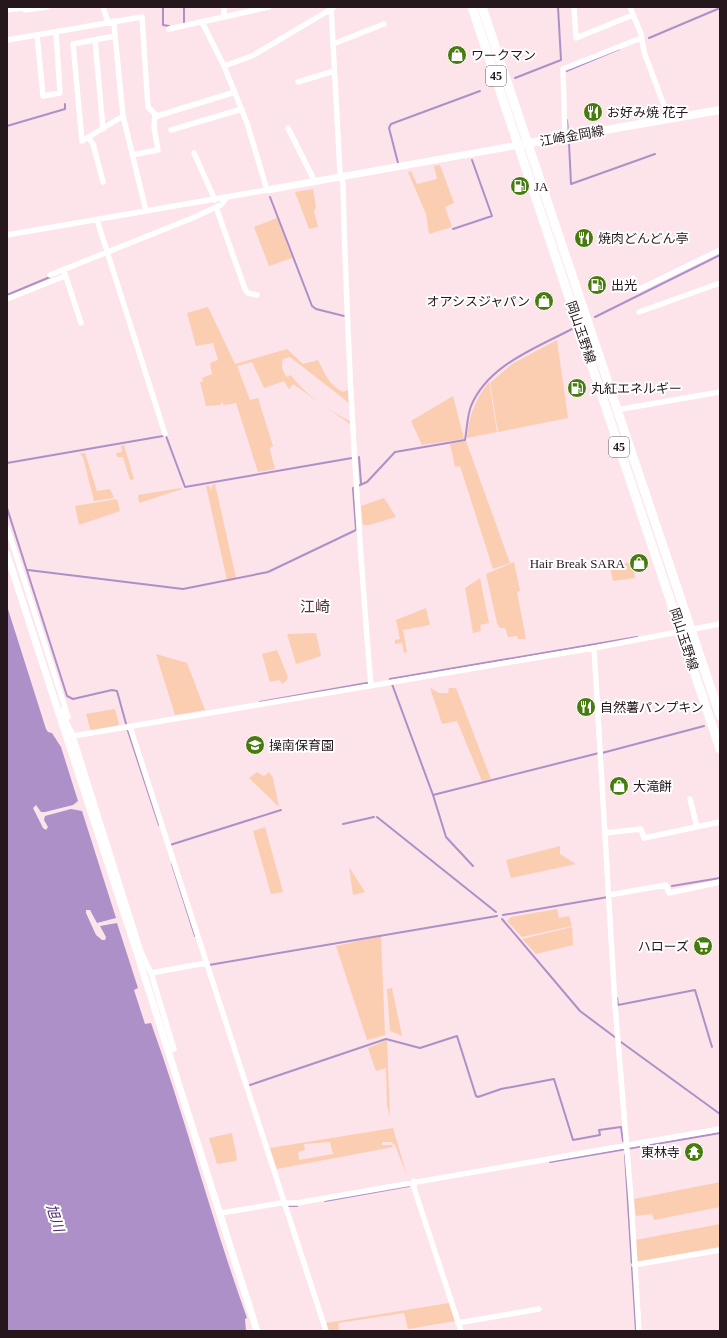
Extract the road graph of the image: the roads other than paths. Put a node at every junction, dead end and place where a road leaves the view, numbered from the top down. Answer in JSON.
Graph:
{"nodes":[{"id":1,"x":47,"y":7,"type":"edge"},
{"id":2,"x":103,"y":7,"type":"edge"},
{"id":3,"x":224,"y":7,"type":"edge"},
{"id":4,"x":269,"y":7,"type":"edge"},
{"id":5,"x":472,"y":7,"type":"edge"},
{"id":6,"x":482,"y":7,"type":"edge"},
{"id":7,"x":574,"y":7,"type":"edge"},
{"id":8,"x":630,"y":7,"type":"edge"},
{"id":9,"x":332,"y":8,"type":"edge"},
{"id":10,"x":7,"y":10,"type":"edge"},
{"id":11,"x":224,"y":15,"type":"junction"},
{"id":12,"x":633,"y":15,"type":"junction"},
{"id":13,"x":111,"y":22,"type":"junction"},
{"id":14,"x":202,"y":22,"type":"junction"},
{"id":15,"x":384,"y":24,"type":"dead end"},
{"id":16,"x":169,"y":29,"type":"dead end"},
{"id":17,"x":56,"y":32,"type":"junction"},
{"id":18,"x":37,"y":35,"type":"junction"},
{"id":19,"x":115,"y":36,"type":"junction"},
{"id":20,"x":641,"y":38,"type":"junction"},
{"id":21,"x":7,"y":40,"type":"edge"},
{"id":22,"x":95,"y":40,"type":"junction"},
{"id":23,"x":333,"y":44,"type":"junction"},
{"id":24,"x":224,"y":66,"type":"junction"},
{"id":25,"x":334,"y":71,"type":"junction"},
{"id":26,"x":298,"y":82,"type":"dead end"},
{"id":27,"x":235,"y":92,"type":"junction"},
{"id":28,"x":242,"y":109,"type":"junction"},
{"id":29,"x":720,"y":110,"type":"edge"},
{"id":30,"x":155,"y":114,"type":"junction"},
{"id":31,"x":123,"y":116,"type":"junction"},
{"id":32,"x":669,"y":118,"type":"junction"},
{"id":33,"x":288,"y":128,"type":"dead end"},
{"id":34,"x":103,"y":129,"type":"junction"},
{"id":35,"x":171,"y":130,"type":"dead end"},
{"id":36,"x":565,"y":137,"type":"junction"},
{"id":37,"x":89,"y":138,"type":"junction"},
{"id":38,"x":528,"y":143,"type":"junction"},
{"id":39,"x":519,"y":145,"type":"junction"},
{"id":40,"x":194,"y":154,"type":"dead end"},
{"id":41,"x":132,"y":155,"type":"junction"},
{"id":42,"x":341,"y":177,"type":"junction"},
{"id":43,"x":103,"y":182,"type":"dead end"},
{"id":44,"x":315,"y":182,"type":"junction"},
{"id":45,"x":267,"y":190,"type":"junction"},
{"id":46,"x":226,"y":198,"type":"junction"},
{"id":47,"x":215,"y":200,"type":"junction"},
{"id":48,"x":216,"y":207,"type":"junction"},
{"id":49,"x":146,"y":211,"type":"junction"},
{"id":50,"x":97,"y":220,"type":"junction"},
{"id":51,"x":7,"y":235,"type":"edge"},
{"id":52,"x":720,"y":250,"type":"edge"},
{"id":53,"x":108,"y":252,"type":"junction"},
{"id":54,"x":64,"y":273,"type":"junction"},
{"id":55,"x":50,"y":275,"type":"dead end"},
{"id":56,"x":633,"y":278,"type":"dead end"},
{"id":57,"x":720,"y":283,"type":"edge"},
{"id":58,"x":257,"y":295,"type":"dead end"},
{"id":59,"x":7,"y":299,"type":"edge"},
{"id":60,"x":639,"y":312,"type":"dead end"},
{"id":61,"x":81,"y":323,"type":"dead end"},
{"id":62,"x":720,"y":392,"type":"edge"},
{"id":63,"x":618,"y":409,"type":"junction"},
{"id":64,"x":608,"y":412,"type":"junction"},
{"id":65,"x":165,"y":434,"type":"dead end"},
{"id":66,"x":7,"y":527,"type":"edge"},
{"id":67,"x":7,"y":554,"type":"edge"},
{"id":68,"x":720,"y":624,"type":"edge"},
{"id":69,"x":691,"y":629,"type":"junction"},
{"id":70,"x":681,"y":631,"type":"junction"},
{"id":71,"x":594,"y":648,"type":"junction"},
{"id":72,"x":371,"y":686,"type":"junction"},
{"id":73,"x":57,"y":708,"type":"junction"},
{"id":74,"x":720,"y":716,"type":"edge"},
{"id":75,"x":68,"y":723,"type":"junction"},
{"id":76,"x":128,"y":728,"type":"junction"},
{"id":77,"x":73,"y":736,"type":"junction"},
{"id":78,"x":720,"y":748,"type":"edge"},
{"id":79,"x":690,"y":799,"type":"dead end"},
{"id":80,"x":720,"y":822,"type":"edge"},
{"id":81,"x":697,"y":827,"type":"junction"},
{"id":82,"x":605,"y":833,"type":"junction"},
{"id":83,"x":720,"y":882,"type":"edge"},
{"id":84,"x":609,"y":896,"type":"junction"},
{"id":85,"x":139,"y":952,"type":"junction"},
{"id":86,"x":204,"y":963,"type":"junction"},
{"id":87,"x":151,"y":973,"type":"junction"},
{"id":88,"x":169,"y":1051,"type":"junction"},
{"id":89,"x":720,"y":1129,"type":"edge"},
{"id":90,"x":626,"y":1148,"type":"junction"},
{"id":91,"x":414,"y":1183,"type":"junction"},
{"id":92,"x":284,"y":1204,"type":"junction"},
{"id":93,"x":220,"y":1213,"type":"junction"},
{"id":94,"x":720,"y":1250,"type":"edge"},
{"id":95,"x":634,"y":1266,"type":"junction"},
{"id":96,"x":539,"y":1309,"type":"dead end"},
{"id":97,"x":458,"y":1323,"type":"junction"},
{"id":98,"x":257,"y":1331,"type":"edge"},
{"id":99,"x":326,"y":1331,"type":"edge"},
{"id":100,"x":461,"y":1331,"type":"edge"},
{"id":101,"x":639,"y":1331,"type":"edge"}],
"edges":[{"from":1,"to":10,"type":"street"},
{"from":2,"to":13,"type":"street"},
{"from":3,"to":11,"type":"street"},
{"from":4,"to":11,"type":"street"},
{"from":5,"to":39,"type":"main road","name":"岡山玉野線","number":"45"},
{"from":6,"to":38,"type":"main road","name":"岡山玉野線","number":"45"},
{"from":7,"to":12,"type":"street"},
{"from":8,"to":12,"type":"street"},
{"from":9,"to":23,"type":"street"},
{"from":9,"to":24,"type":"street"},
{"from":11,"to":14,"type":"street"},
{"from":12,"to":20,"type":"street"},
{"from":13,"to":17,"type":"street"},
{"from":13,"to":19,"type":"street"},
{"from":13,"to":30,"type":"street"},
{"from":14,"to":16,"type":"street"},
{"from":14,"to":24,"type":"street"},
{"from":15,"to":23,"type":"street"},
{"from":17,"to":18,"type":"street"},
{"from":17,"to":18,"type":"street"},
{"from":18,"to":21,"type":"street"},
{"from":19,"to":22,"type":"street"},
{"from":19,"to":31,"type":"street"},
{"from":20,"to":32,"type":"street"},
{"from":20,"to":36,"type":"street"},
{"from":22,"to":34,"type":"street"},
{"from":22,"to":37,"type":"street"},
{"from":23,"to":25,"type":"street"},
{"from":24,"to":27,"type":"street"},
{"from":25,"to":26,"type":"street"},
{"from":25,"to":42,"type":"street"},
{"from":27,"to":28,"type":"street"},
{"from":27,"to":30,"type":"street"},
{"from":28,"to":35,"type":"street"},
{"from":28,"to":45,"type":"street"},
{"from":29,"to":32,"type":"main road","name":"江崎金岡線"},
{"from":30,"to":41,"type":"street"},
{"from":31,"to":34,"type":"street"},
{"from":31,"to":41,"type":"street"},
{"from":32,"to":36,"type":"main road","name":"江崎金岡線"},
{"from":33,"to":44,"type":"street"},
{"from":34,"to":37,"type":"street"},
{"from":36,"to":38,"type":"main road","name":"江崎金岡線"},
{"from":37,"to":43,"type":"street"},
{"from":38,"to":39,"type":"main road","name":"江崎金岡線"},
{"from":38,"to":63,"type":"main road","name":"岡山玉野線","number":"45"},
{"from":39,"to":42,"type":"street"},
{"from":39,"to":64,"type":"main road","name":"岡山玉野線","number":"45"},
{"from":40,"to":47,"type":"street"},
{"from":41,"to":49,"type":"street"},
{"from":42,"to":44,"type":"street"},
{"from":42,"to":72,"type":"street"},
{"from":44,"to":45,"type":"street"},
{"from":45,"to":46,"type":"street"},
{"from":46,"to":47,"type":"street"},
{"from":46,"to":48,"type":"street"},
{"from":47,"to":49,"type":"street"},
{"from":48,"to":53,"type":"street"},
{"from":48,"to":58,"type":"street"},
{"from":49,"to":50,"type":"street"},
{"from":50,"to":51,"type":"street"},
{"from":50,"to":53,"type":"street"},
{"from":52,"to":56,"type":"street"},
{"from":53,"to":54,"type":"street"},
{"from":53,"to":65,"type":"street"},
{"from":54,"to":55,"type":"street"},
{"from":54,"to":59,"type":"street"},
{"from":54,"to":61,"type":"street"},
{"from":57,"to":60,"type":"street"},
{"from":62,"to":63,"type":"street"},
{"from":63,"to":64,"type":"street"},
{"from":63,"to":69,"type":"main road","name":"岡山玉野線","number":"45"},
{"from":64,"to":70,"type":"main road","name":"岡山玉野線","number":"45"},
{"from":66,"to":75,"type":"street"},
{"from":67,"to":73,"type":"street"},
{"from":68,"to":69,"type":"street"},
{"from":69,"to":70,"type":"street"},
{"from":69,"to":74,"type":"main road","name":"岡山玉野線","number":"45"},
{"from":70,"to":71,"type":"street"},
{"from":70,"to":78,"type":"main road","name":"岡山玉野線","number":"45"},
{"from":71,"to":72,"type":"street"},
{"from":71,"to":82,"type":"street"},
{"from":72,"to":76,"type":"street"},
{"from":73,"to":75,"type":"street"},
{"from":73,"to":85,"type":"street"},
{"from":75,"to":77,"type":"street"},
{"from":76,"to":77,"type":"street"},
{"from":76,"to":86,"type":"street"},
{"from":77,"to":85,"type":"street"},
{"from":79,"to":81,"type":"street"},
{"from":80,"to":81,"type":"street"},
{"from":81,"to":82,"type":"street"},
{"from":82,"to":84,"type":"street"},
{"from":83,"to":84,"type":"street"},
{"from":84,"to":90,"type":"street"},
{"from":85,"to":87,"type":"street"},
{"from":85,"to":88,"type":"street"},
{"from":86,"to":87,"type":"street"},
{"from":86,"to":92,"type":"street"},
{"from":87,"to":88,"type":"street"},
{"from":88,"to":93,"type":"street"},
{"from":89,"to":90,"type":"street"},
{"from":90,"to":91,"type":"street"},
{"from":90,"to":95,"type":"street"},
{"from":91,"to":92,"type":"street"},
{"from":91,"to":97,"type":"street"},
{"from":92,"to":93,"type":"street"},
{"from":92,"to":99,"type":"street"},
{"from":93,"to":98,"type":"street"},
{"from":94,"to":95,"type":"street"},
{"from":95,"to":101,"type":"street"},
{"from":96,"to":97,"type":"street"},
{"from":97,"to":100,"type":"street"}]}
